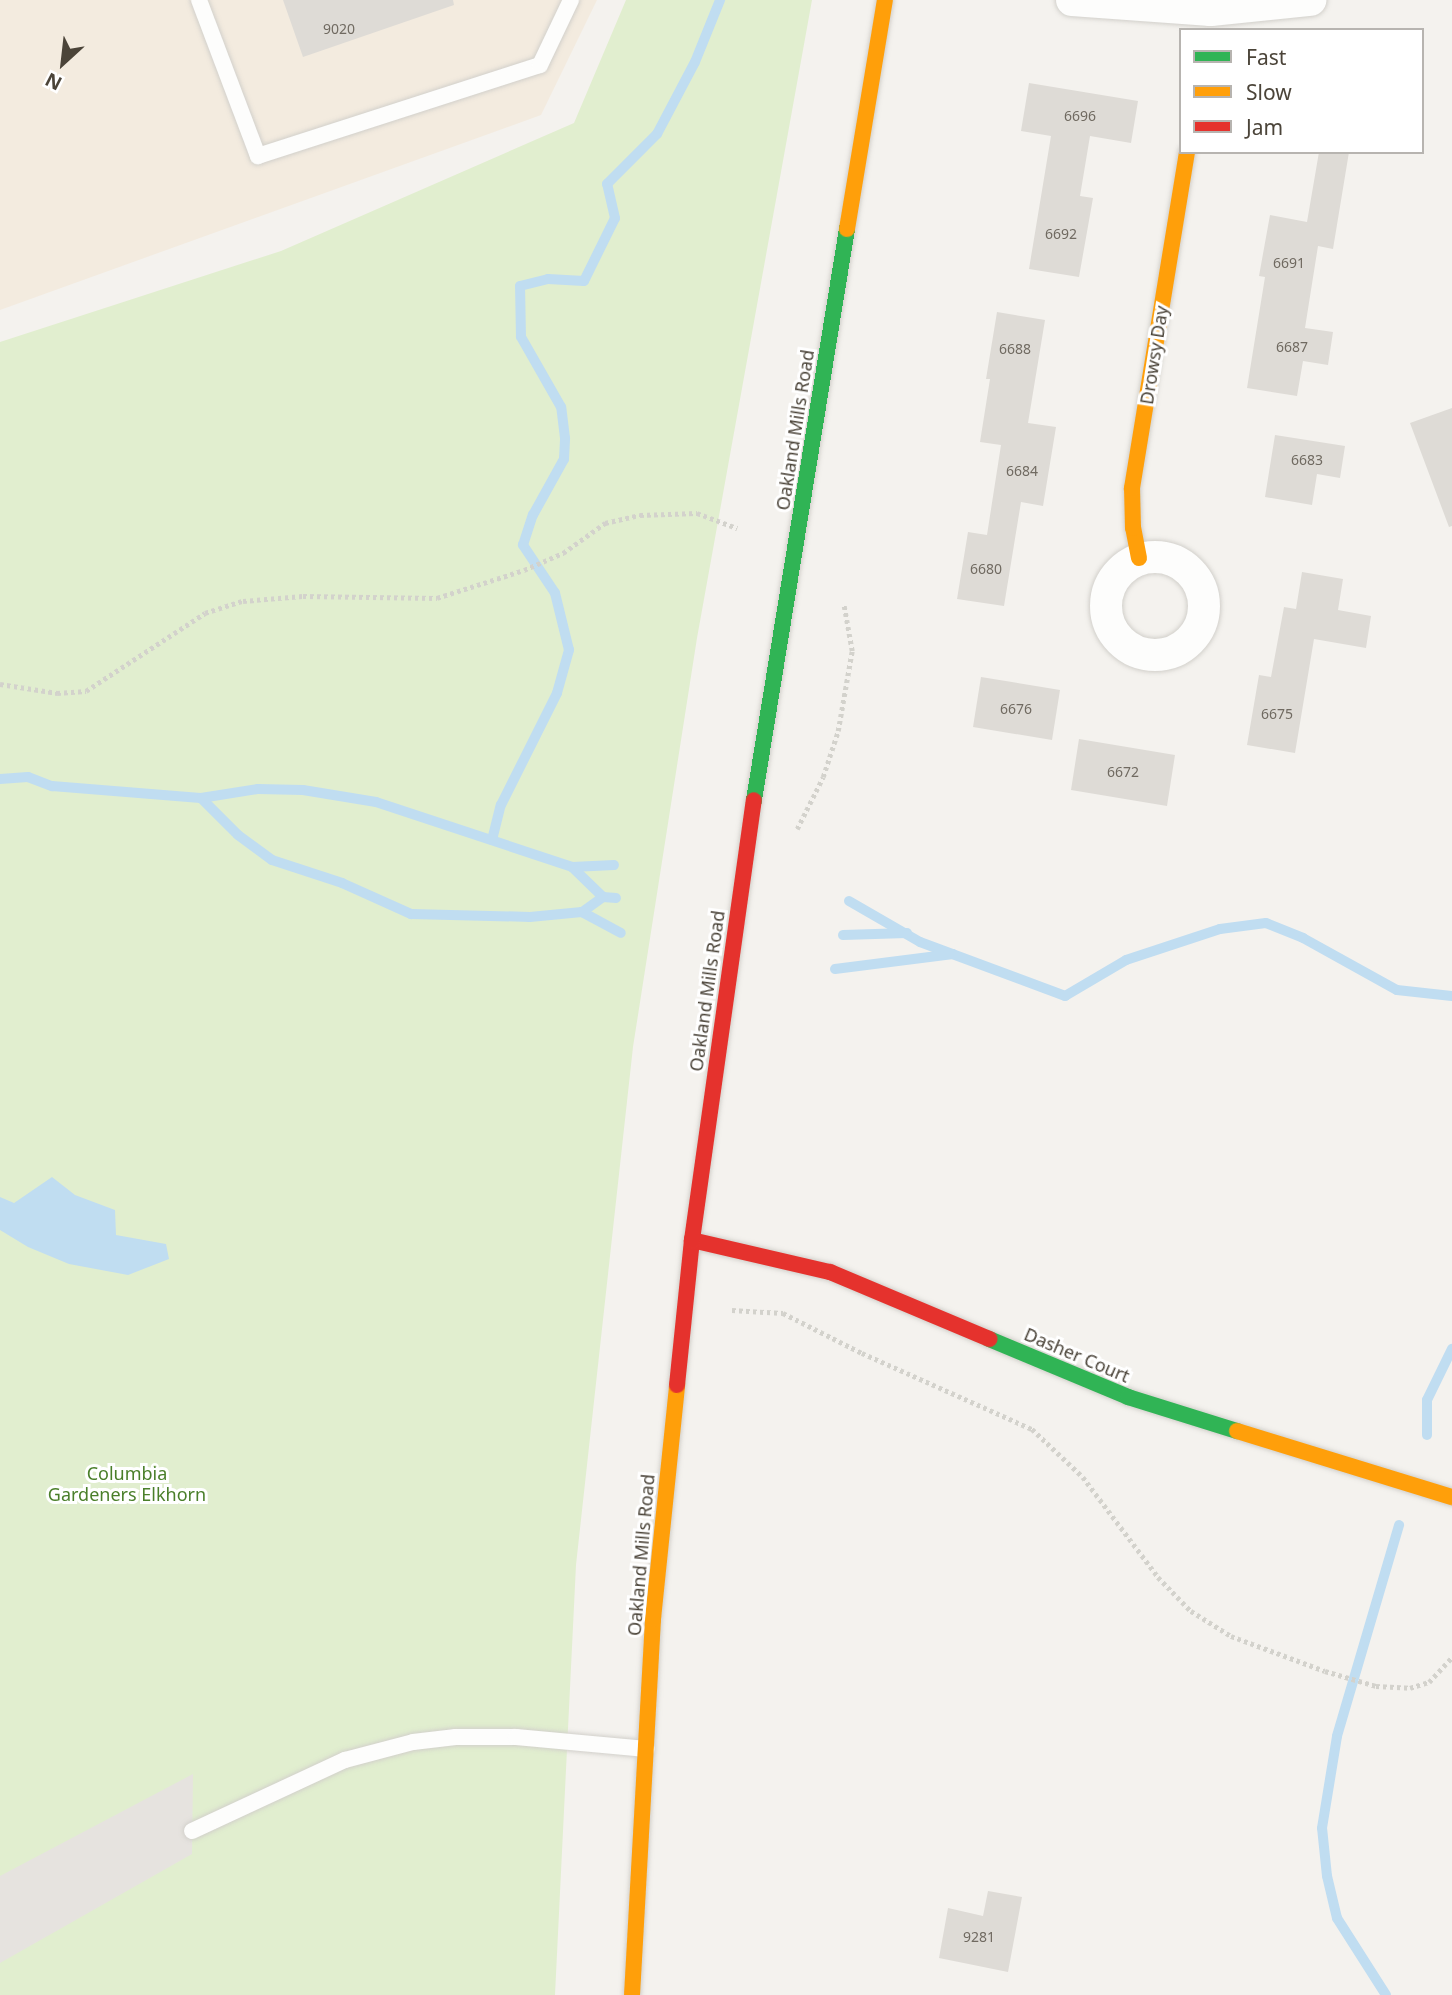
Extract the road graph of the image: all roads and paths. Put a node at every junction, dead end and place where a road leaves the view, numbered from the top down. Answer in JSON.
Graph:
{"nodes":[{"id":1,"x":199,"y":0,"type":"edge"},
{"id":2,"x":571,"y":0,"type":"edge"},
{"id":3,"x":885,"y":0,"type":"edge"},
{"id":4,"x":1072,"y":0,"type":"edge"},
{"id":5,"x":1310,"y":0,"type":"edge"},
{"id":6,"x":1210,"y":13,"type":"edge"},
{"id":7,"x":1187,"y":154,"type":"edge"},
{"id":8,"x":737,"y":528,"type":"dead end"},
{"id":9,"x":1139,"y":558,"type":"dead end"},
{"id":10,"x":844,"y":606,"type":"dead end"},
{"id":11,"x":0,"y":684,"type":"edge"},
{"id":12,"x":797,"y":829,"type":"dead end"},
{"id":13,"x":692,"y":1240,"type":"junction"},
{"id":14,"x":732,"y":1310,"type":"dead end"},
{"id":15,"x":1452,"y":1497,"type":"edge"},
{"id":16,"x":1452,"y":1657,"type":"edge"},
{"id":17,"x":646,"y":1749,"type":"junction"},
{"id":18,"x":192,"y":1831,"type":"dead end"},
{"id":19,"x":632,"y":1995,"type":"edge"}],
"edges":[{"from":1,"to":2,"type":"lane"},
{"from":3,"to":13,"type":"street","name":"Oakland Mills Road"},
{"from":4,"to":6,"type":"street"},
{"from":5,"to":6,"type":"street"},
{"from":7,"to":9,"type":"street","name":"Drowsy Day"},
{"from":8,"to":11,"type":"path"},
{"from":10,"to":12,"type":"path"},
{"from":13,"to":15,"type":"street","name":"Dasher Court"},
{"from":13,"to":17,"type":"street","name":"Oakland Mills Road"},
{"from":14,"to":16,"type":"path"},
{"from":17,"to":18,"type":"lane"},
{"from":17,"to":19,"type":"street","name":"Oakland Mills Road"}]}
